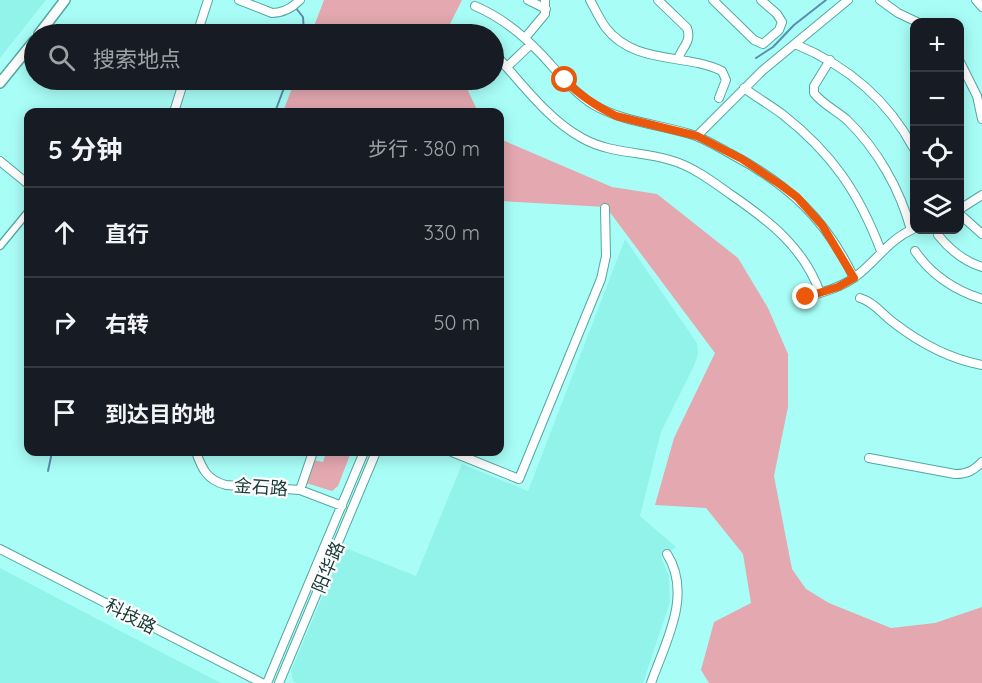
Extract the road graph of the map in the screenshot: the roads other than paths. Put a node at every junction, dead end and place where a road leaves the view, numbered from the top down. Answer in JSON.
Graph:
{"nodes":[{"id":1,"x":65,"y":0,"type":"edge"},
{"id":2,"x":208,"y":0,"type":"edge"},
{"id":3,"x":239,"y":0,"type":"edge"},
{"id":4,"x":528,"y":0,"type":"edge"},
{"id":5,"x":546,"y":0,"type":"edge"},
{"id":6,"x":590,"y":0,"type":"edge"},
{"id":7,"x":658,"y":0,"type":"edge"},
{"id":8,"x":713,"y":0,"type":"edge"},
{"id":9,"x":761,"y":0,"type":"edge"},
{"id":10,"x":848,"y":0,"type":"edge"},
{"id":11,"x":880,"y":0,"type":"edge"},
{"id":12,"x":976,"y":0,"type":"edge"},
{"id":13,"x":296,"y":4,"type":"edge"},
{"id":14,"x":475,"y":6,"type":"dead end"},
{"id":15,"x":982,"y":7,"type":"edge"},
{"id":16,"x":546,"y":9,"type":"junction"},
{"id":17,"x":910,"y":19,"type":"edge"},
{"id":18,"x":47,"y":24,"type":"edge"},
{"id":19,"x":200,"y":24,"type":"edge"},
{"id":20,"x":528,"y":41,"type":"junction"},
{"id":21,"x":795,"y":44,"type":"junction"},
{"id":22,"x":24,"y":53,"type":"edge"},
{"id":23,"x":678,"y":59,"type":"junction"},
{"id":24,"x":830,"y":60,"type":"junction"},
{"id":25,"x":504,"y":64,"type":"edge"},
{"id":26,"x":507,"y":67,"type":"junction"},
{"id":27,"x":964,"y":70,"type":"edge"},
{"id":28,"x":0,"y":83,"type":"edge"},
{"id":29,"x":744,"y":88,"type":"junction"},
{"id":30,"x":181,"y":90,"type":"edge"},
{"id":31,"x":719,"y":98,"type":"dead end"},
{"id":32,"x":175,"y":108,"type":"edge"},
{"id":33,"x":982,"y":119,"type":"edge"},
{"id":34,"x":697,"y":136,"type":"junction"},
{"id":35,"x":910,"y":142,"type":"edge"},
{"id":36,"x":0,"y":160,"type":"edge"},
{"id":37,"x":24,"y":181,"type":"edge"},
{"id":38,"x":982,"y":195,"type":"edge"},
{"id":39,"x":964,"y":206,"type":"edge"},
{"id":40,"x":605,"y":208,"type":"dead end"},
{"id":41,"x":24,"y":217,"type":"edge"},
{"id":42,"x":964,"y":218,"type":"edge"},
{"id":43,"x":910,"y":222,"type":"edge"},
{"id":44,"x":910,"y":231,"type":"edge"},
{"id":45,"x":982,"y":234,"type":"edge"},
{"id":46,"x":938,"y":235,"type":"dead end"},
{"id":47,"x":0,"y":246,"type":"edge"},
{"id":48,"x":881,"y":251,"type":"junction"},
{"id":49,"x":915,"y":251,"type":"dead end"},
{"id":50,"x":982,"y":267,"type":"edge"},
{"id":51,"x":854,"y":278,"type":"junction"},
{"id":52,"x":820,"y":293,"type":"junction"},
{"id":53,"x":806,"y":297,"type":"dead end"},
{"id":54,"x":861,"y":298,"type":"dead end"},
{"id":55,"x":982,"y":299,"type":"edge"},
{"id":56,"x":982,"y":365,"type":"edge"},
{"id":57,"x":198,"y":456,"type":"edge"},
{"id":58,"x":312,"y":456,"type":"edge"},
{"id":59,"x":362,"y":456,"type":"edge"},
{"id":60,"x":374,"y":456,"type":"edge"},
{"id":61,"x":462,"y":456,"type":"edge"},
{"id":62,"x":869,"y":458,"type":"dead end"},
{"id":63,"x":982,"y":462,"type":"edge"},
{"id":64,"x":300,"y":490,"type":"junction"},
{"id":65,"x":342,"y":506,"type":"junction"},
{"id":66,"x":0,"y":549,"type":"edge"},
{"id":67,"x":668,"y":554,"type":"dead end"},
{"id":68,"x":262,"y":683,"type":"edge"},
{"id":69,"x":267,"y":683,"type":"edge"},
{"id":70,"x":279,"y":683,"type":"edge"},
{"id":71,"x":651,"y":683,"type":"edge"}],
"edges":[{"from":1,"to":18,"type":"street"},
{"from":2,"to":19,"type":"street"},
{"from":3,"to":13,"type":"street"},
{"from":4,"to":16,"type":"street"},
{"from":5,"to":16,"type":"street"},
{"from":6,"to":23,"type":"street"},
{"from":7,"to":23,"type":"street"},
{"from":8,"to":9,"type":"street"},
{"from":10,"to":21,"type":"street"},
{"from":11,"to":17,"type":"street"},
{"from":12,"to":15,"type":"street"},
{"from":14,"to":20,"type":"street"},
{"from":16,"to":20,"type":"street"},
{"from":20,"to":26,"type":"street"},
{"from":20,"to":34,"type":"street"},
{"from":21,"to":24,"type":"street"},
{"from":21,"to":29,"type":"street"},
{"from":22,"to":28,"type":"street"},
{"from":23,"to":31,"type":"street"},
{"from":24,"to":35,"type":"street"},
{"from":24,"to":43,"type":"street"},
{"from":25,"to":26,"type":"street"},
{"from":26,"to":52,"type":"street"},
{"from":27,"to":33,"type":"street"},
{"from":29,"to":34,"type":"street"},
{"from":29,"to":48,"type":"street"},
{"from":30,"to":32,"type":"street"},
{"from":34,"to":51,"type":"street"},
{"from":36,"to":37,"type":"street"},
{"from":38,"to":39,"type":"street"},
{"from":40,"to":61,"type":"street"},
{"from":41,"to":47,"type":"street"},
{"from":42,"to":45,"type":"street"},
{"from":44,"to":48,"type":"street"},
{"from":46,"to":50,"type":"street"},
{"from":48,"to":51,"type":"street"},
{"from":49,"to":55,"type":"street"},
{"from":51,"to":52,"type":"street"},
{"from":52,"to":53,"type":"street"},
{"from":54,"to":56,"type":"street"},
{"from":57,"to":64,"type":"street","name":"金石路"},
{"from":58,"to":64,"type":"street"},
{"from":59,"to":65,"type":"street","name":"阳华路"},
{"from":60,"to":70,"type":"street","name":"阳华路"},
{"from":62,"to":63,"type":"street"},
{"from":64,"to":65,"type":"street","name":"金石路"},
{"from":65,"to":69,"type":"street","name":"阳华路"},
{"from":66,"to":68,"type":"street","name":"科技路"},
{"from":67,"to":71,"type":"street"}]}
